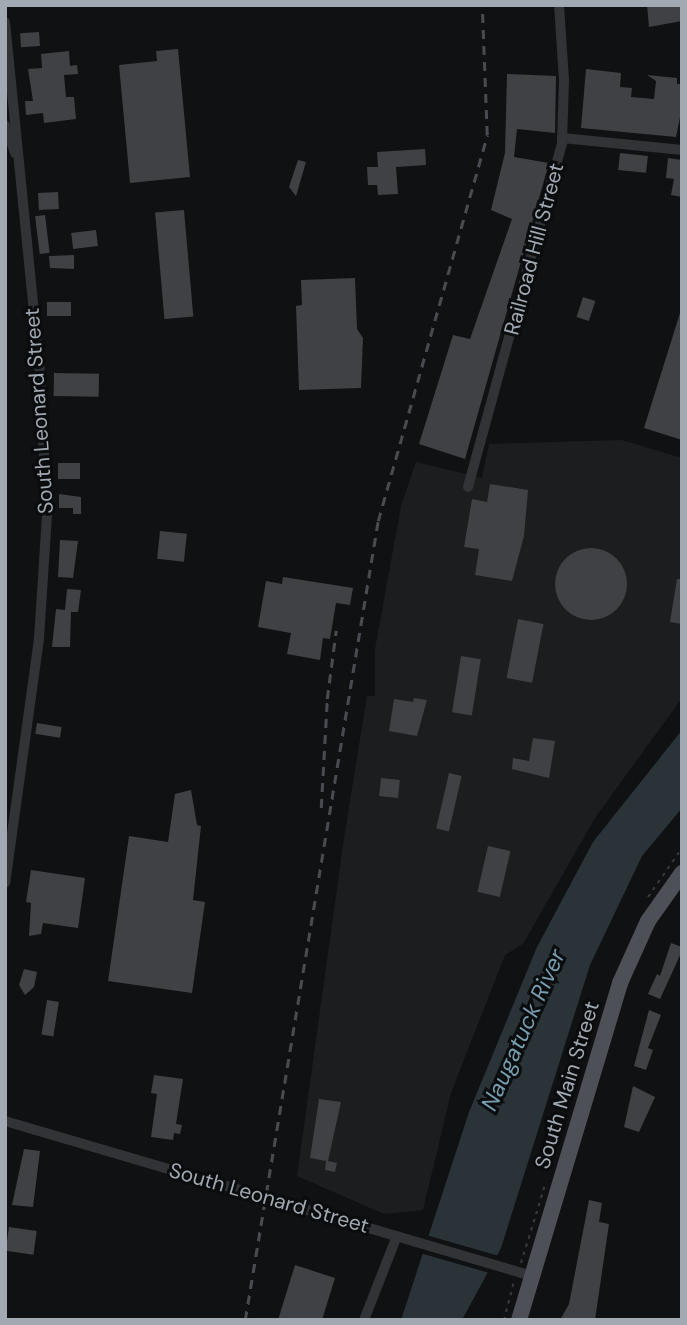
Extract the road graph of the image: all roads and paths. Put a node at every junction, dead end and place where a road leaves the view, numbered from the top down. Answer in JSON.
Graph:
{"nodes":[{"id":1,"x":559,"y":5,"type":"edge"},
{"id":2,"x":5,"y":22,"type":"edge"},
{"id":3,"x":9,"y":57,"type":"junction"},
{"id":4,"x":5,"y":72,"type":"edge"},
{"id":5,"x":5,"y":125,"type":"edge"},
{"id":6,"x":562,"y":138,"type":"junction"},
{"id":7,"x":682,"y":150,"type":"edge"},
{"id":8,"x":20,"y":170,"type":"junction"},
{"id":9,"x":468,"y":487,"type":"dead end"},
{"id":10,"x":682,"y":873,"type":"edge"},
{"id":11,"x":5,"y":883,"type":"edge"},
{"id":12,"x":5,"y":1121,"type":"edge"},
{"id":13,"x":397,"y":1236,"type":"junction"},
{"id":14,"x":532,"y":1276,"type":"junction"},
{"id":15,"x":514,"y":1281,"type":"dead end"},
{"id":16,"x":364,"y":1320,"type":"edge"},
{"id":17,"x":504,"y":1320,"type":"edge"},
{"id":18,"x":519,"y":1320,"type":"edge"}],
"edges":[{"from":1,"to":6,"type":"street","name":"Railroad Hill Street"},
{"from":2,"to":3,"type":"street","name":"South Leonard Street"},
{"from":3,"to":4,"type":"street"},
{"from":3,"to":8,"type":"street","name":"South Leonard Street"},
{"from":5,"to":8,"type":"street"},
{"from":6,"to":7,"type":"street"},
{"from":6,"to":9,"type":"street","name":"Railroad Hill Street"},
{"from":8,"to":11,"type":"street","name":"South Leonard Street"},
{"from":10,"to":14,"type":"main road","name":"South Main Street"},
{"from":12,"to":13,"type":"street","name":"South Leonard Street"},
{"from":13,"to":14,"type":"street","name":"South Leonard Street"},
{"from":13,"to":16,"type":"street"},
{"from":14,"to":18,"type":"main road","name":"South Main Street"},
{"from":15,"to":17,"type":"path"}]}
